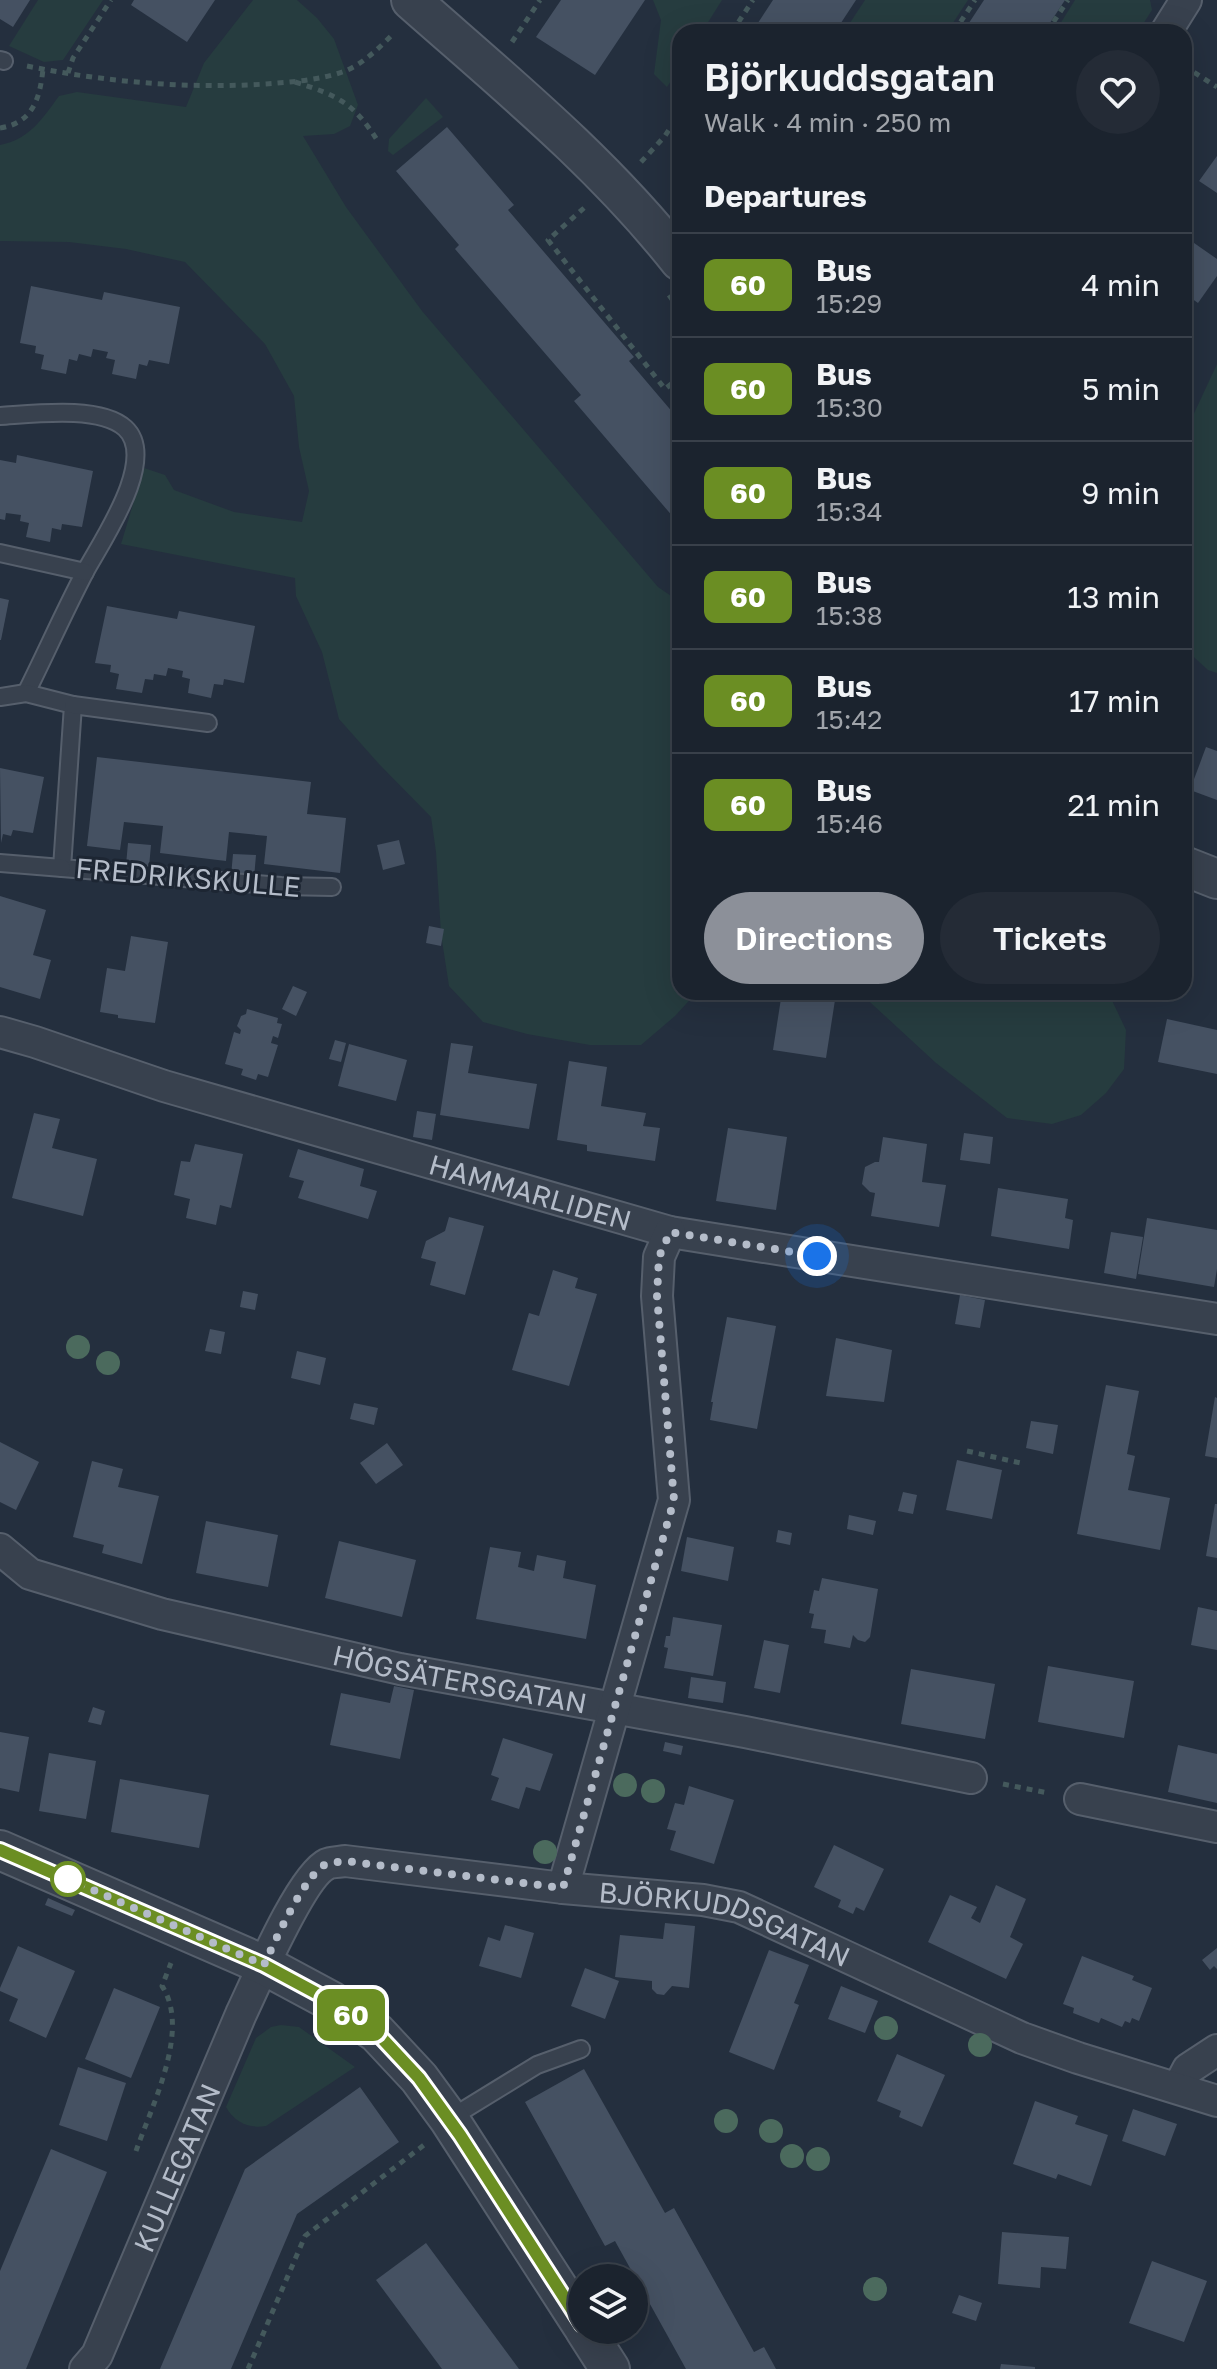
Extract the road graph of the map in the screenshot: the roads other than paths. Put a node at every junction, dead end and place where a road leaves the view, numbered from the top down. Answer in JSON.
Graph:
{"nodes":[{"id":1,"x":1186,"y":0,"type":"edge"},
{"id":2,"x":405,"y":14,"type":"edge"},
{"id":3,"x":1171,"y":24,"type":"edge"},
{"id":4,"x":672,"y":251,"type":"edge"},
{"id":5,"x":0,"y":416,"type":"edge"},
{"id":6,"x":0,"y":553,"type":"edge"},
{"id":7,"x":85,"y":572,"type":"junction"},
{"id":8,"x":26,"y":693,"type":"junction"},
{"id":9,"x":0,"y":697,"type":"edge"},
{"id":10,"x":73,"y":705,"type":"junction"},
{"id":11,"x":208,"y":723,"type":"dead end"},
{"id":12,"x":0,"y":863,"type":"edge"},
{"id":13,"x":62,"y":868,"type":"junction"},
{"id":14,"x":1192,"y":869,"type":"edge"},
{"id":15,"x":1217,"y":879,"type":"edge"},
{"id":16,"x":332,"y":887,"type":"dead end"},
{"id":17,"x":0,"y":1032,"type":"edge"},
{"id":18,"x":670,"y":1232,"type":"junction"},
{"id":19,"x":1217,"y":1319,"type":"edge"},
{"id":20,"x":0,"y":1549,"type":"edge"},
{"id":21,"x":615,"y":1708,"type":"junction"},
{"id":22,"x":971,"y":1778,"type":"road end"},
{"id":23,"x":1080,"y":1799,"type":"road end"},
{"id":24,"x":1217,"y":1827,"type":"edge"},
{"id":25,"x":0,"y":1850,"type":"edge"},
{"id":26,"x":563,"y":1888,"type":"junction"},
{"id":27,"x":264,"y":1965,"type":"junction"},
{"id":28,"x":581,"y":2049,"type":"dead end"},
{"id":29,"x":1217,"y":2050,"type":"edge"},
{"id":30,"x":1178,"y":2088,"type":"junction"},
{"id":31,"x":1217,"y":2101,"type":"edge"},
{"id":32,"x":442,"y":2136,"type":"junction"},
{"id":33,"x":568,"y":2306,"type":"edge"},
{"id":34,"x":594,"y":2344,"type":"edge"},
{"id":35,"x":85,"y":2369,"type":"edge"},
{"id":36,"x":610,"y":2369,"type":"edge"}],
"edges":[{"from":1,"to":3,"type":"street"},
{"from":2,"to":4,"type":"street"},
{"from":5,"to":7,"type":"lane"},
{"from":6,"to":7,"type":"lane"},
{"from":7,"to":8,"type":"lane"},
{"from":8,"to":9,"type":"lane"},
{"from":8,"to":10,"type":"lane"},
{"from":10,"to":11,"type":"lane"},
{"from":10,"to":13,"type":"lane","name":"FREDRIKSKULLE"},
{"from":12,"to":13,"type":"lane"},
{"from":13,"to":16,"type":"lane","name":"FREDRIKSKULLE"},
{"from":14,"to":15,"type":"street"},
{"from":17,"to":18,"type":"street","name":"HAMMARLIDEN"},
{"from":18,"to":19,"type":"street","name":"HAMMARLIDEN"},
{"from":18,"to":21,"type":"street"},
{"from":20,"to":21,"type":"street","name":"HÖGSÄTERSGATAN"},
{"from":21,"to":22,"type":"street","name":"HÖGSÄTERSGATAN"},
{"from":21,"to":26,"type":"street"},
{"from":23,"to":24,"type":"street"},
{"from":25,"to":27,"type":"street"},
{"from":26,"to":27,"type":"street","name":"BJÖRKUDDSGATAN"},
{"from":26,"to":30,"type":"street","name":"BJÖRKUDDSGATAN"},
{"from":27,"to":32,"type":"street"},
{"from":27,"to":35,"type":"street","name":"KULLEGATAN"},
{"from":28,"to":32,"type":"lane"},
{"from":29,"to":30,"type":"street"},
{"from":30,"to":31,"type":"street","name":"BJÖRKUDDSGATAN"},
{"from":32,"to":33,"type":"street"},
{"from":34,"to":36,"type":"street"}]}
